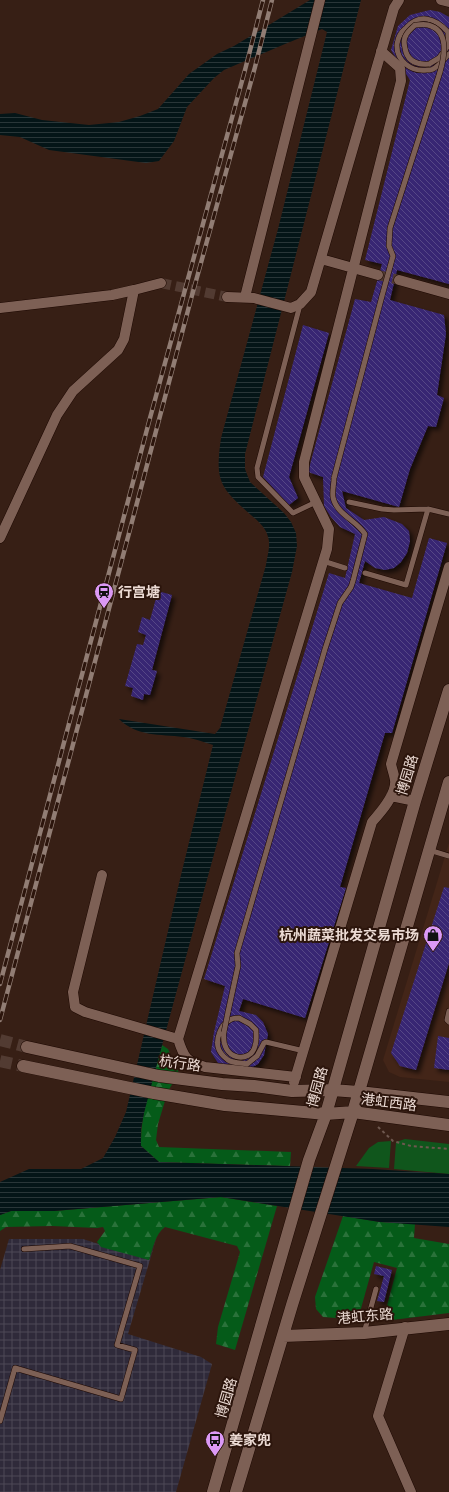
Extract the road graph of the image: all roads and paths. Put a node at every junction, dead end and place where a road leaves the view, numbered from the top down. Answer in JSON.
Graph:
{"nodes":[{"id":1,"x":320,"y":0,"type":"edge"},
{"id":2,"x":399,"y":0,"type":"edge"},
{"id":3,"x":441,"y":0,"type":"edge"},
{"id":4,"x":449,"y":2,"type":"edge"},
{"id":5,"x":381,"y":51,"type":"junction"},
{"id":6,"x":449,"y":54,"type":"edge"},
{"id":7,"x":321,"y":259,"type":"junction"},
{"id":8,"x":354,"y":268,"type":"junction"},
{"id":9,"x":378,"y":275,"type":"tunnel mouth"},
{"id":10,"x":399,"y":280,"type":"tunnel mouth"},
{"id":11,"x":161,"y":283,"type":"tunnel mouth"},
{"id":12,"x":134,"y":290,"type":"junction"},
{"id":13,"x":449,"y":294,"type":"edge"},
{"id":14,"x":227,"y":297,"type":"tunnel mouth"},
{"id":15,"x":249,"y":297,"type":"junction"},
{"id":16,"x":296,"y":306,"type":"junction"},
{"id":17,"x":0,"y":308,"type":"edge"},
{"id":18,"x":318,"y":499,"type":"junction"},
{"id":19,"x":349,"y":502,"type":"dead end"},
{"id":20,"x":428,"y":509,"type":"junction"},
{"id":21,"x":449,"y":514,"type":"edge"},
{"id":22,"x":0,"y":538,"type":"edge"},
{"id":23,"x":324,"y":561,"type":"junction"},
{"id":24,"x":449,"y":567,"type":"edge"},
{"id":25,"x":345,"y":568,"type":"dead end"},
{"id":26,"x":365,"y":573,"type":"dead end"},
{"id":27,"x":449,"y":690,"type":"edge"},
{"id":28,"x":449,"y":782,"type":"edge"},
{"id":29,"x":391,"y":796,"type":"junction"},
{"id":30,"x":415,"y":801,"type":"junction"},
{"id":31,"x":429,"y":850,"type":"junction"},
{"id":32,"x":449,"y":856,"type":"edge"},
{"id":33,"x":102,"y":875,"type":"dead end"},
{"id":34,"x":449,"y":1011,"type":"edge"},
{"id":35,"x":449,"y":1022,"type":"edge"},
{"id":36,"x":178,"y":1039,"type":"junction"},
{"id":37,"x":27,"y":1047,"type":"tunnel mouth"},
{"id":38,"x":304,"y":1051,"type":"junction"},
{"id":39,"x":23,"y":1066,"type":"tunnel mouth"},
{"id":40,"x":296,"y":1077,"type":"junction"},
{"id":41,"x":332,"y":1090,"type":"junction"},
{"id":42,"x":292,"y":1091,"type":"junction"},
{"id":43,"x":359,"y":1092,"type":"junction"},
{"id":44,"x":449,"y":1102,"type":"edge"},
{"id":45,"x":353,"y":1112,"type":"junction"},
{"id":46,"x":326,"y":1114,"type":"junction"},
{"id":47,"x":377,"y":1125,"type":"dead end"},
{"id":48,"x":449,"y":1125,"type":"edge"},
{"id":49,"x":449,"y":1149,"type":"edge"},
{"id":50,"x":24,"y":1249,"type":"dead end"},
{"id":51,"x":376,"y":1289,"type":"dead end"},
{"id":52,"x":449,"y":1324,"type":"edge"},
{"id":53,"x":405,"y":1328,"type":"junction"},
{"id":54,"x":364,"y":1333,"type":"junction"},
{"id":55,"x":283,"y":1336,"type":"junction"},
{"id":56,"x":0,"y":1421,"type":"edge"},
{"id":57,"x":213,"y":1492,"type":"edge"},
{"id":58,"x":236,"y":1492,"type":"edge"},
{"id":59,"x":412,"y":1492,"type":"edge"}],
"edges":[{"from":1,"to":15,"type":"street"},
{"from":2,"to":5,"type":"street"},
{"from":3,"to":4,"type":"street"},
{"from":5,"to":7,"type":"street"},
{"from":5,"to":8,"type":"street"},
{"from":6,"to":38,"type":"lane","bridge":true},
{"from":7,"to":8,"type":"street"},
{"from":7,"to":16,"type":"street"},
{"from":8,"to":9,"type":"street"},
{"from":8,"to":18,"type":"street"},
{"from":10,"to":13,"type":"street"},
{"from":11,"to":12,"type":"street"},
{"from":12,"to":17,"type":"street"},
{"from":12,"to":22,"type":"street"},
{"from":14,"to":15,"type":"street"},
{"from":15,"to":16,"type":"street"},
{"from":16,"to":18,"type":"lane"},
{"from":18,"to":23,"type":"street"},
{"from":19,"to":20,"type":"lane"},
{"from":20,"to":21,"type":"lane"},
{"from":20,"to":26,"type":"lane"},
{"from":23,"to":25,"type":"lane"},
{"from":23,"to":36,"type":"street"},
{"from":24,"to":29,"type":"street"},
{"from":27,"to":30,"type":"main road","name":"博园路"},
{"from":28,"to":31,"type":"main road"},
{"from":29,"to":30,"type":"street"},
{"from":29,"to":38,"type":"street"},
{"from":30,"to":41,"type":"main road","name":"博园路"},
{"from":31,"to":32,"type":"lane"},
{"from":31,"to":43,"type":"main road"},
{"from":33,"to":36,"type":"street"},
{"from":34,"to":35,"type":"lane"},
{"from":36,"to":40,"type":"street"},
{"from":37,"to":42,"type":"main road","name":"杭行路"},
{"from":38,"to":40,"type":"street"},
{"from":39,"to":46,"type":"main road"},
{"from":40,"to":42,"type":"street"},
{"from":41,"to":42,"type":"main road","name":"杭行路"},
{"from":41,"to":43,"type":"main road","name":"港虹西路"},
{"from":41,"to":46,"type":"main road","name":"博园路"},
{"from":43,"to":44,"type":"main road","name":"港虹西路"},
{"from":43,"to":45,"type":"main road"},
{"from":45,"to":46,"type":"main road","name":"港虹西路"},
{"from":45,"to":48,"type":"main road","name":"港虹西路"},
{"from":45,"to":55,"type":"main road"},
{"from":46,"to":57,"type":"main road","name":"博园路"},
{"from":47,"to":49,"type":"path"},
{"from":50,"to":56,"type":"lane"},
{"from":51,"to":54,"type":"lane"},
{"from":52,"to":53,"type":"main road","name":"港虹东路"},
{"from":53,"to":54,"type":"main road","name":"港虹东路"},
{"from":53,"to":59,"type":"street"},
{"from":54,"to":55,"type":"main road","name":"港虹东路"},
{"from":55,"to":58,"type":"main road"}]}
